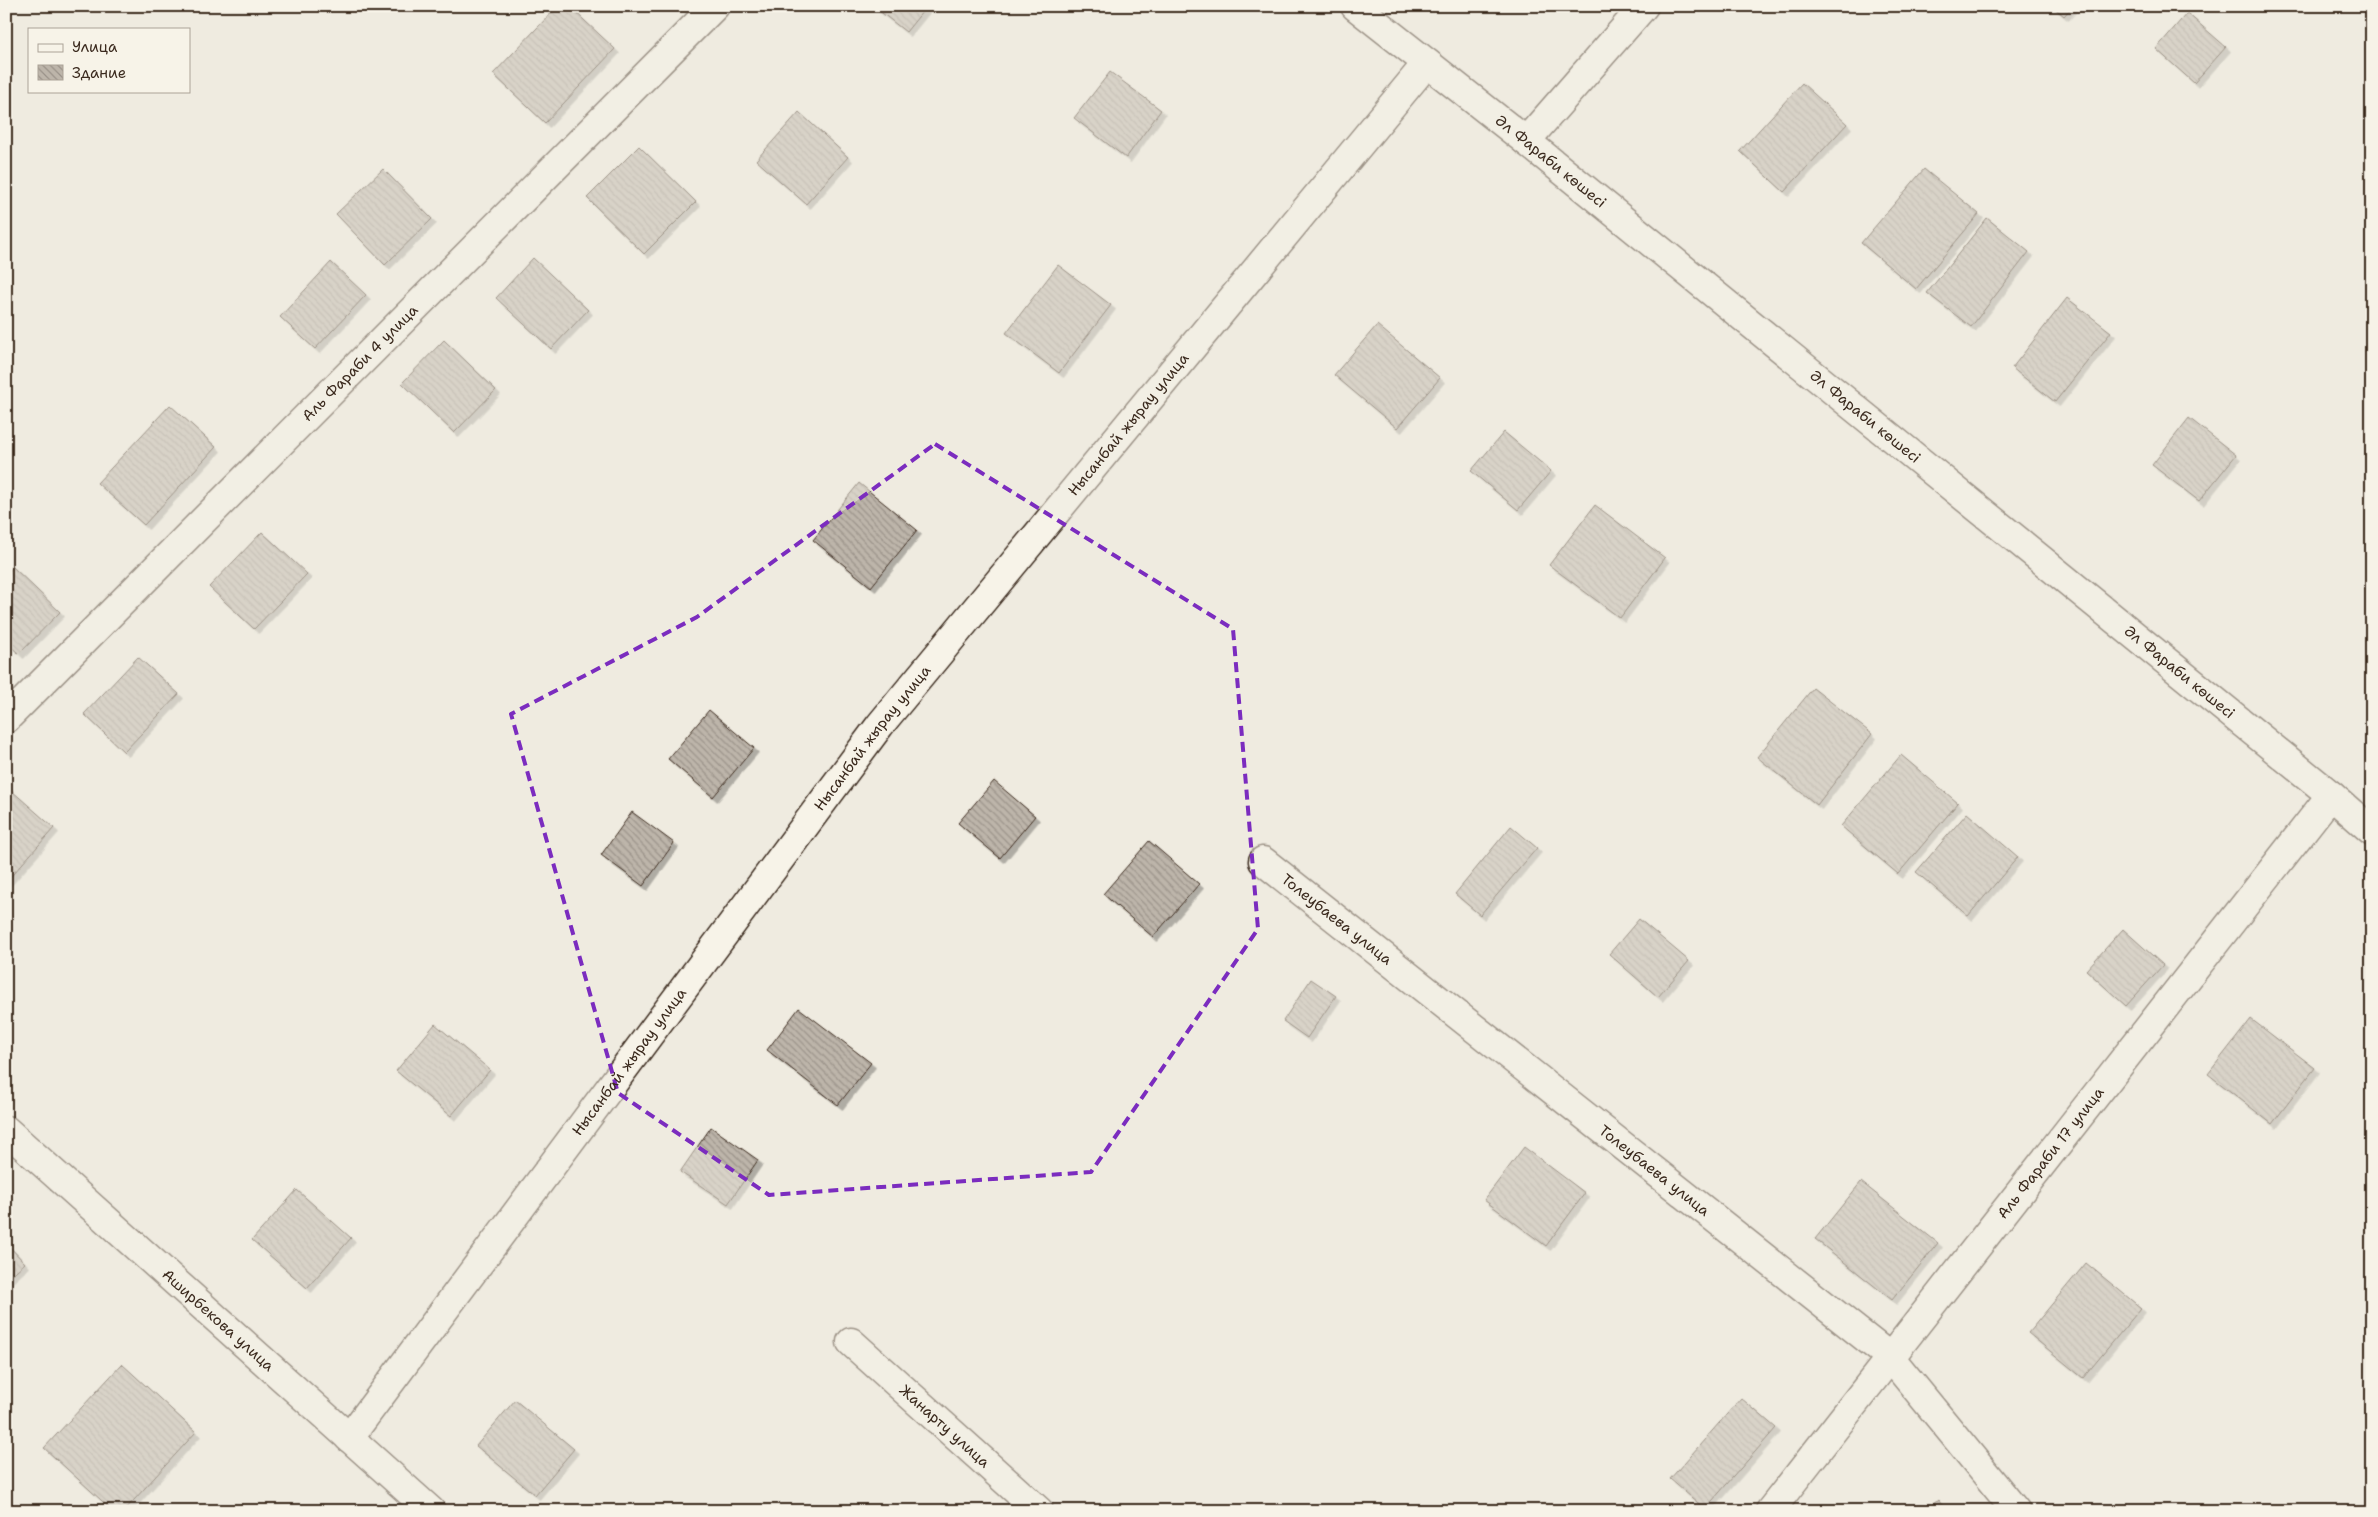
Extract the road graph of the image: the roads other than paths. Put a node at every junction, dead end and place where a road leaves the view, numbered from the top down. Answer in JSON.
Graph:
{"nodes":[{"id":1,"x":715,"y":6,"type":"edge"},
{"id":2,"x":1356,"y":6,"type":"edge"},
{"id":3,"x":1644,"y":6,"type":"edge"},
{"id":4,"x":1428,"y":63,"type":"junction"},
{"id":5,"x":1526,"y":142,"type":"junction"},
{"id":6,"x":6,"y":719,"type":"edge"},
{"id":7,"x":2331,"y":795,"type":"junction"},
{"id":8,"x":2372,"y":831,"type":"edge"},
{"id":9,"x":1263,"y":861,"type":"dead end"},
{"id":10,"x":6,"y":1130,"type":"edge"},
{"id":11,"x":851,"y":1342,"type":"dead end"},
{"id":12,"x":1890,"y":1357,"type":"junction"},
{"id":13,"x":349,"y":1438,"type":"junction"},
{"id":14,"x":431,"y":1511,"type":"edge"},
{"id":15,"x":1039,"y":1511,"type":"edge"},
{"id":16,"x":1770,"y":1511,"type":"edge"},
{"id":17,"x":2016,"y":1511,"type":"edge"}],
"edges":[{"from":1,"to":6,"type":"street","name":"Аль Фараби 4 улица"},
{"from":2,"to":4,"type":"street","name":"Әл Фараби көшесі"},
{"from":3,"to":5,"type":"street"},
{"from":4,"to":5,"type":"street","name":"Әл Фараби көшесі"},
{"from":4,"to":13,"type":"street","name":"Нысанбай жырау улица"},
{"from":5,"to":7,"type":"street","name":"Әл Фараби көшесі"},
{"from":7,"to":8,"type":"street","name":"Әл Фараби көшесі"},
{"from":7,"to":12,"type":"street","name":"Аль Фараби 17 улица"},
{"from":9,"to":12,"type":"street","name":"Толеубаева улица"},
{"from":10,"to":13,"type":"street","name":"Аширбекова улица"},
{"from":11,"to":15,"type":"street","name":"Жанарту улица"},
{"from":12,"to":16,"type":"street","name":"Аль Фараби 17 улица"},
{"from":12,"to":17,"type":"street","name":"Толеубаева улица"},
{"from":13,"to":14,"type":"street","name":"Аширбекова улица"}]}
